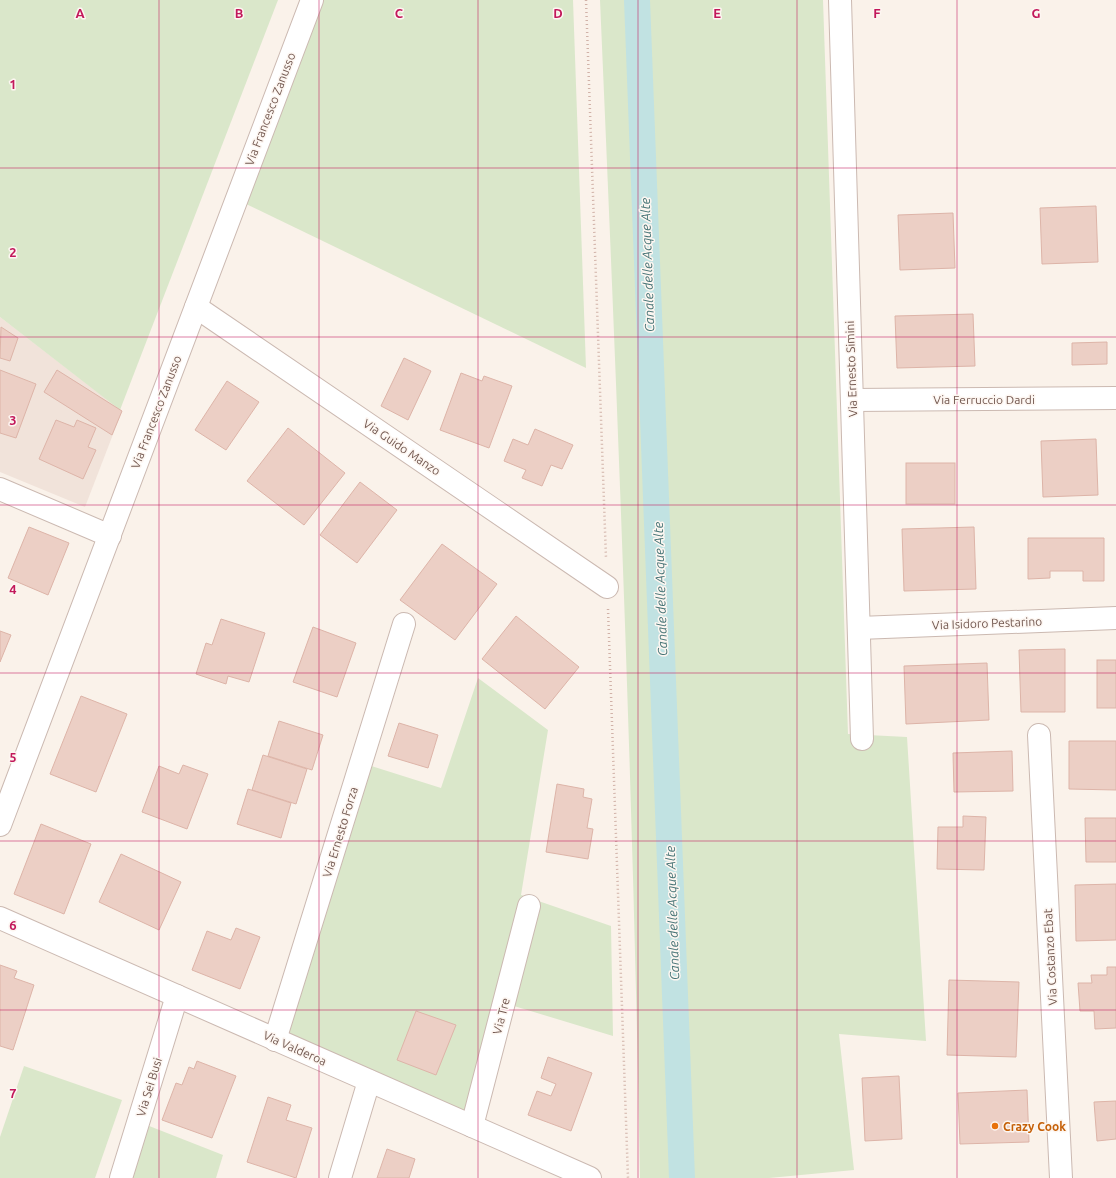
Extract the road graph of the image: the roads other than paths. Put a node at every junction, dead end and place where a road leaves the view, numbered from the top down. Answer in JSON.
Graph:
{"nodes":[{"id":1,"x":312,"y":0,"type":"edge"},
{"id":2,"x":840,"y":0,"type":"edge"},
{"id":3,"x":196,"y":307,"type":"junction"},
{"id":4,"x":1116,"y":398,"type":"edge"},
{"id":5,"x":852,"y":400,"type":"junction"},
{"id":6,"x":0,"y":489,"type":"edge"},
{"id":7,"x":110,"y":536,"type":"junction"},
{"id":8,"x":607,"y":587,"type":"dead end"},
{"id":9,"x":1116,"y":618,"type":"edge"},
{"id":10,"x":404,"y":624,"type":"dead end"},
{"id":11,"x":859,"y":628,"type":"junction"},
{"id":12,"x":1039,"y":735,"type":"dead end"},
{"id":13,"x":862,"y":739,"type":"dead end"},
{"id":14,"x":0,"y":825,"type":"edge"},
{"id":15,"x":529,"y":906,"type":"dead end"},
{"id":16,"x":0,"y":918,"type":"edge"},
{"id":17,"x":177,"y":996,"type":"junction"},
{"id":18,"x":275,"y":1040,"type":"junction"},
{"id":19,"x":369,"y":1081,"type":"junction"},
{"id":20,"x":472,"y":1126,"type":"junction"},
{"id":21,"x":121,"y":1178,"type":"edge"},
{"id":22,"x":340,"y":1178,"type":"edge"},
{"id":23,"x":590,"y":1178,"type":"edge"},
{"id":24,"x":1061,"y":1178,"type":"edge"}],
"edges":[{"from":1,"to":3,"type":"street","name":"Via Francesco Zanusso"},
{"from":2,"to":5,"type":"street","name":"Via Ernesto Simini"},
{"from":3,"to":7,"type":"street","name":"Via Francesco Zanusso"},
{"from":3,"to":8,"type":"street","name":"Via Guido Manzo"},
{"from":4,"to":5,"type":"street","name":"Via Ferruccio Dardi"},
{"from":5,"to":11,"type":"street","name":"Via Ernesto Simini"},
{"from":6,"to":7,"type":"street"},
{"from":7,"to":14,"type":"street","name":"Via Francesco Zanusso"},
{"from":9,"to":11,"type":"street","name":"Via Isidoro Pestarino"},
{"from":10,"to":18,"type":"street","name":"Via Ernesto Forza"},
{"from":11,"to":13,"type":"street","name":"Via Ernesto Simini"},
{"from":12,"to":24,"type":"street","name":"Via Costanzo Ebat"},
{"from":15,"to":20,"type":"street","name":"Via Tre"},
{"from":16,"to":17,"type":"street","name":"Via Valderoa"},
{"from":17,"to":18,"type":"street","name":"Via Valderoa"},
{"from":17,"to":21,"type":"street","name":"Via Sei Busi"},
{"from":18,"to":19,"type":"street","name":"Via Valderoa"},
{"from":19,"to":20,"type":"street","name":"Via Valderoa"},
{"from":19,"to":22,"type":"street"},
{"from":20,"to":23,"type":"street","name":"Via Valderoa"}]}
